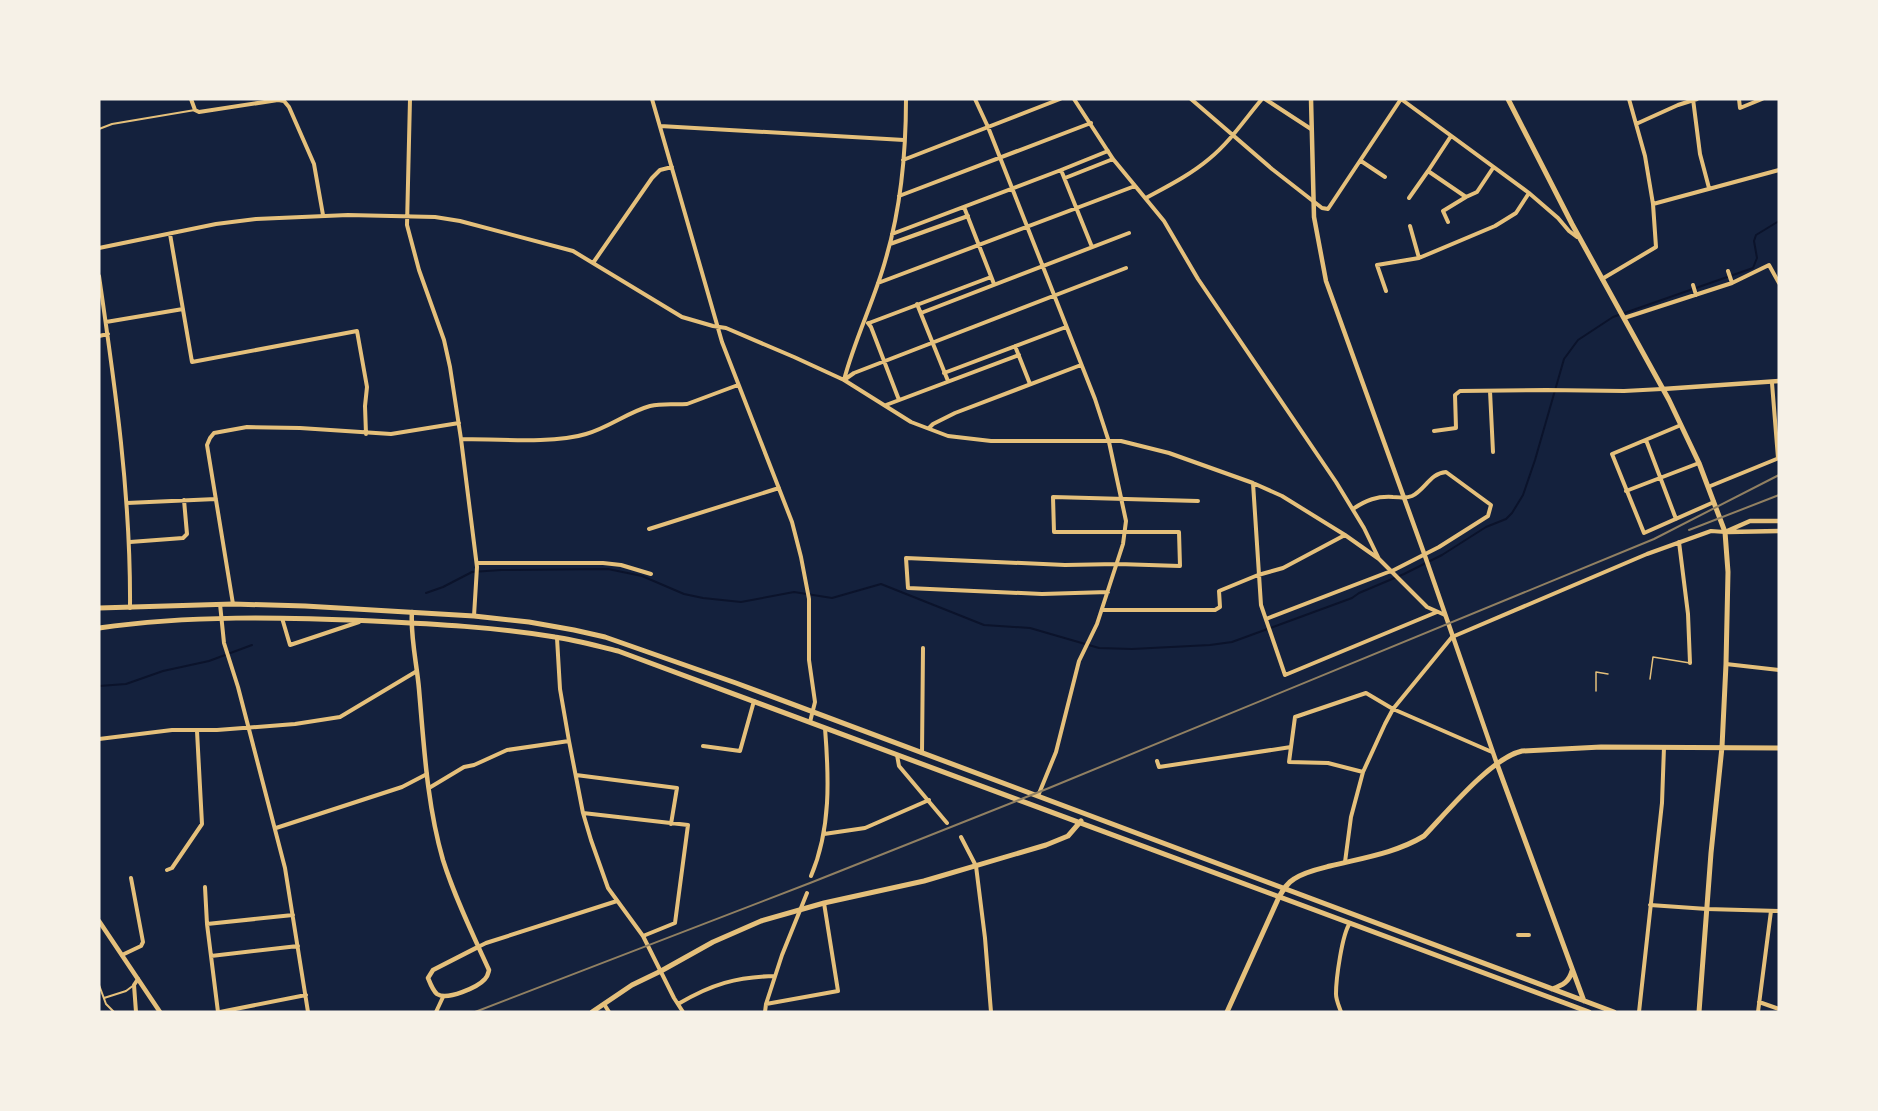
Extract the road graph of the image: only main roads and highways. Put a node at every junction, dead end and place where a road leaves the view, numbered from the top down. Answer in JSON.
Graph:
{"nodes":[{"id":1,"x":1508,"y":99,"type":"edge"},
{"id":2,"x":99,"y":608,"type":"edge"},
{"id":3,"x":99,"y":628,"type":"edge"},
{"id":4,"x":1722,"y":747,"type":"junction"},
{"id":5,"x":1779,"y":748,"type":"edge"},
{"id":6,"x":1497,"y":764,"type":"junction"},
{"id":7,"x":1085,"y":814,"type":"junction"},
{"id":8,"x":1080,"y":823,"type":"junction"},
{"id":9,"x":1284,"y":888,"type":"junction"},
{"id":10,"x":1279,"y":897,"type":"junction"},
{"id":11,"x":1572,"y":969,"type":"junction"},
{"id":12,"x":1552,"y":989,"type":"junction"},
{"id":13,"x":1584,"y":1001,"type":"junction"},
{"id":14,"x":592,"y":1012,"type":"edge"},
{"id":15,"x":1227,"y":1012,"type":"edge"},
{"id":16,"x":1588,"y":1012,"type":"edge"},
{"id":17,"x":1614,"y":1012,"type":"edge"},
{"id":18,"x":1699,"y":1012,"type":"edge"}],
"edges":[{"from":1,"to":4,"type":"main road"},
{"from":2,"to":7,"type":"main road"},
{"from":3,"to":8,"type":"main road"},
{"from":4,"to":5,"type":"main road"},
{"from":4,"to":6,"type":"main road"},
{"from":4,"to":18,"type":"main road"},
{"from":6,"to":9,"type":"main road"},
{"from":6,"to":11,"type":"main road"},
{"from":7,"to":8,"type":"main road"},
{"from":7,"to":9,"type":"main road"},
{"from":8,"to":10,"type":"main road"},
{"from":8,"to":14,"type":"main road"},
{"from":9,"to":10,"type":"main road"},
{"from":9,"to":12,"type":"main road"},
{"from":10,"to":15,"type":"main road"},
{"from":10,"to":16,"type":"main road"},
{"from":11,"to":12,"type":"main road"},
{"from":11,"to":13,"type":"main road"},
{"from":12,"to":13,"type":"main road"},
{"from":13,"to":16,"type":"main road"},
{"from":13,"to":17,"type":"main road"}]}
